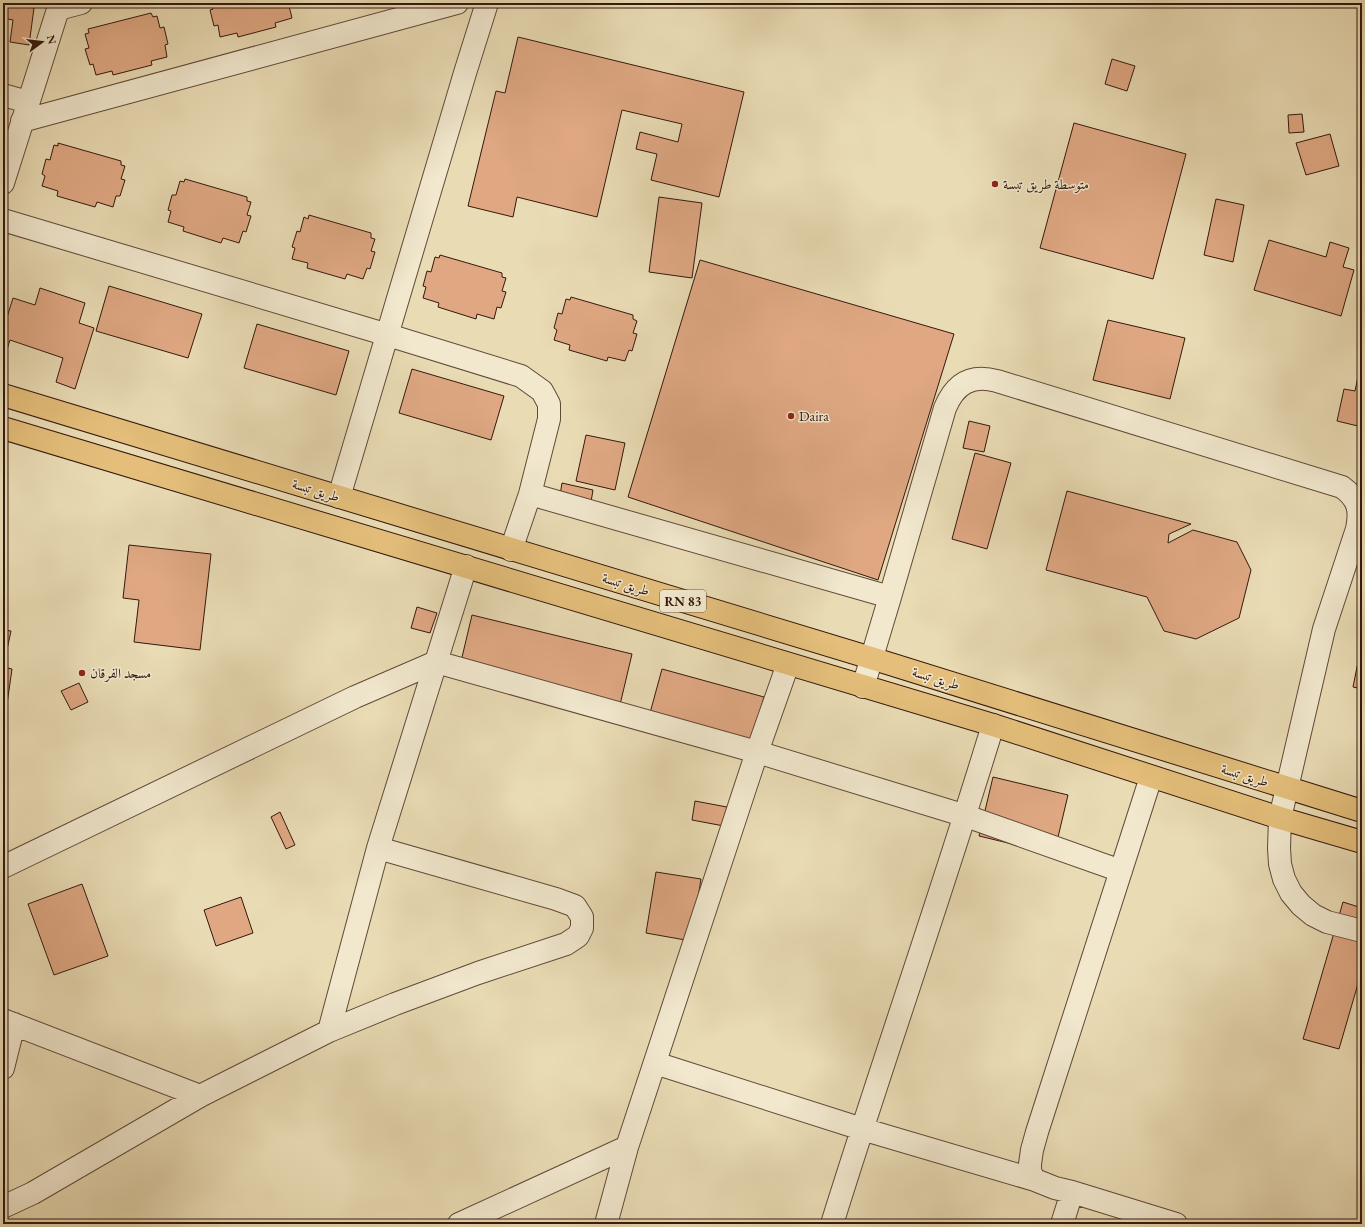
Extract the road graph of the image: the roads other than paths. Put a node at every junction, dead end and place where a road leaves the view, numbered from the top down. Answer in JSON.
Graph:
{"nodes":[{"id":1,"x":81,"y":3,"type":"edge"},
{"id":2,"x":457,"y":3,"type":"edge"},
{"id":3,"x":487,"y":3,"type":"edge"},
{"id":4,"x":59,"y":6,"type":"edge"},
{"id":5,"x":3,"y":95,"type":"edge"},
{"id":6,"x":25,"y":112,"type":"junction"},
{"id":7,"x":3,"y":183,"type":"edge"},
{"id":8,"x":3,"y":220,"type":"edge"},
{"id":9,"x":388,"y":335,"type":"junction"},
{"id":10,"x":3,"y":395,"type":"edge"},
{"id":11,"x":3,"y":428,"type":"edge"},
{"id":12,"x":530,"y":494,"type":"junction"},
{"id":13,"x":339,"y":497,"type":"junction"},
{"id":14,"x":511,"y":550,"type":"junction"},
{"id":15,"x":466,"y":566,"type":"junction"},
{"id":16,"x":890,"y":598,"type":"junction"},
{"id":17,"x":871,"y":658,"type":"junction"},
{"id":18,"x":436,"y":662,"type":"junction"},
{"id":19,"x":788,"y":664,"type":"junction"},
{"id":20,"x":863,"y":686,"type":"junction"},
{"id":21,"x":993,"y":726,"type":"junction"},
{"id":22,"x":757,"y":752,"type":"junction"},
{"id":23,"x":1151,"y":777,"type":"junction"},
{"id":24,"x":1287,"y":788,"type":"junction"},
{"id":25,"x":1362,"y":811,"type":"edge"},
{"id":26,"x":966,"y":816,"type":"junction"},
{"id":27,"x":1280,"y":818,"type":"junction"},
{"id":28,"x":1362,"y":842,"type":"edge"},
{"id":29,"x":378,"y":848,"type":"junction"},
{"id":30,"x":3,"y":866,"type":"edge"},
{"id":31,"x":1121,"y":871,"type":"junction"},
{"id":32,"x":1362,"y":931,"type":"edge"},
{"id":33,"x":9,"y":1022,"type":"edge"},
{"id":34,"x":330,"y":1032,"type":"junction"},
{"id":35,"x":655,"y":1063,"type":"junction"},
{"id":36,"x":3,"y":1068,"type":"edge"},
{"id":37,"x":200,"y":1096,"type":"junction"},
{"id":38,"x":862,"y":1129,"type":"junction"},
{"id":39,"x":627,"y":1147,"type":"junction"},
{"id":40,"x":1035,"y":1180,"type":"junction"},
{"id":41,"x":1072,"y":1192,"type":"junction"},
{"id":42,"x":3,"y":1207,"type":"edge"},
{"id":43,"x":459,"y":1224,"type":"edge"},
{"id":44,"x":606,"y":1224,"type":"edge"},
{"id":45,"x":832,"y":1224,"type":"edge"},
{"id":46,"x":1062,"y":1224,"type":"edge"},
{"id":47,"x":1176,"y":1224,"type":"edge"}],
"edges":[{"from":1,"to":4,"type":"street"},
{"from":2,"to":6,"type":"street"},
{"from":3,"to":9,"type":"street"},
{"from":4,"to":6,"type":"street"},
{"from":5,"to":6,"type":"street"},
{"from":6,"to":7,"type":"street"},
{"from":8,"to":9,"type":"street"},
{"from":9,"to":12,"type":"street"},
{"from":9,"to":13,"type":"street"},
{"from":10,"to":13,"type":"main road","name":"طريق تبسة","number":"RN 83"},
{"from":11,"to":15,"type":"main road","name":"طريق تبسة","number":"RN 83"},
{"from":12,"to":14,"type":"street"},
{"from":12,"to":16,"type":"street"},
{"from":13,"to":14,"type":"main road","name":"طريق تبسة","number":"RN 83"},
{"from":14,"to":17,"type":"main road","name":"طريق تبسة","number":"RN 83"},
{"from":15,"to":18,"type":"street"},
{"from":15,"to":19,"type":"main road","name":"طريق تبسة","number":"RN 83"},
{"from":16,"to":17,"type":"street"},
{"from":16,"to":24,"type":"street"},
{"from":17,"to":20,"type":"street"},
{"from":17,"to":24,"type":"main road","name":"طريق تبسة","number":"RN 83"},
{"from":18,"to":22,"type":"street"},
{"from":18,"to":29,"type":"street"},
{"from":18,"to":30,"type":"street"},
{"from":19,"to":20,"type":"main road","name":"طريق تبسة","number":"RN 83"},
{"from":19,"to":22,"type":"street"},
{"from":20,"to":21,"type":"main road","name":"طريق تبسة","number":"RN 83"},
{"from":21,"to":23,"type":"main road","name":"طريق تبسة","number":"RN 83"},
{"from":21,"to":26,"type":"street"},
{"from":22,"to":26,"type":"street"},
{"from":22,"to":35,"type":"street"},
{"from":23,"to":27,"type":"main road","name":"طريق تبسة","number":"RN 83"},
{"from":23,"to":31,"type":"street"},
{"from":24,"to":25,"type":"main road","name":"طريق تبسة","number":"RN 83"},
{"from":24,"to":27,"type":"street"},
{"from":26,"to":31,"type":"street"},
{"from":26,"to":38,"type":"street"},
{"from":27,"to":28,"type":"main road","name":"طريق تبسة","number":"RN 83"},
{"from":27,"to":32,"type":"street"},
{"from":29,"to":34,"type":"street"},
{"from":29,"to":34,"type":"street"},
{"from":31,"to":40,"type":"street"},
{"from":33,"to":36,"type":"street"},
{"from":33,"to":37,"type":"street"},
{"from":34,"to":37,"type":"street"},
{"from":35,"to":38,"type":"street"},
{"from":35,"to":39,"type":"street"},
{"from":37,"to":42,"type":"street"},
{"from":38,"to":40,"type":"street"},
{"from":38,"to":45,"type":"street"},
{"from":39,"to":43,"type":"street"},
{"from":39,"to":44,"type":"street"},
{"from":40,"to":41,"type":"street"},
{"from":41,"to":46,"type":"street"},
{"from":41,"to":47,"type":"street"}]}
